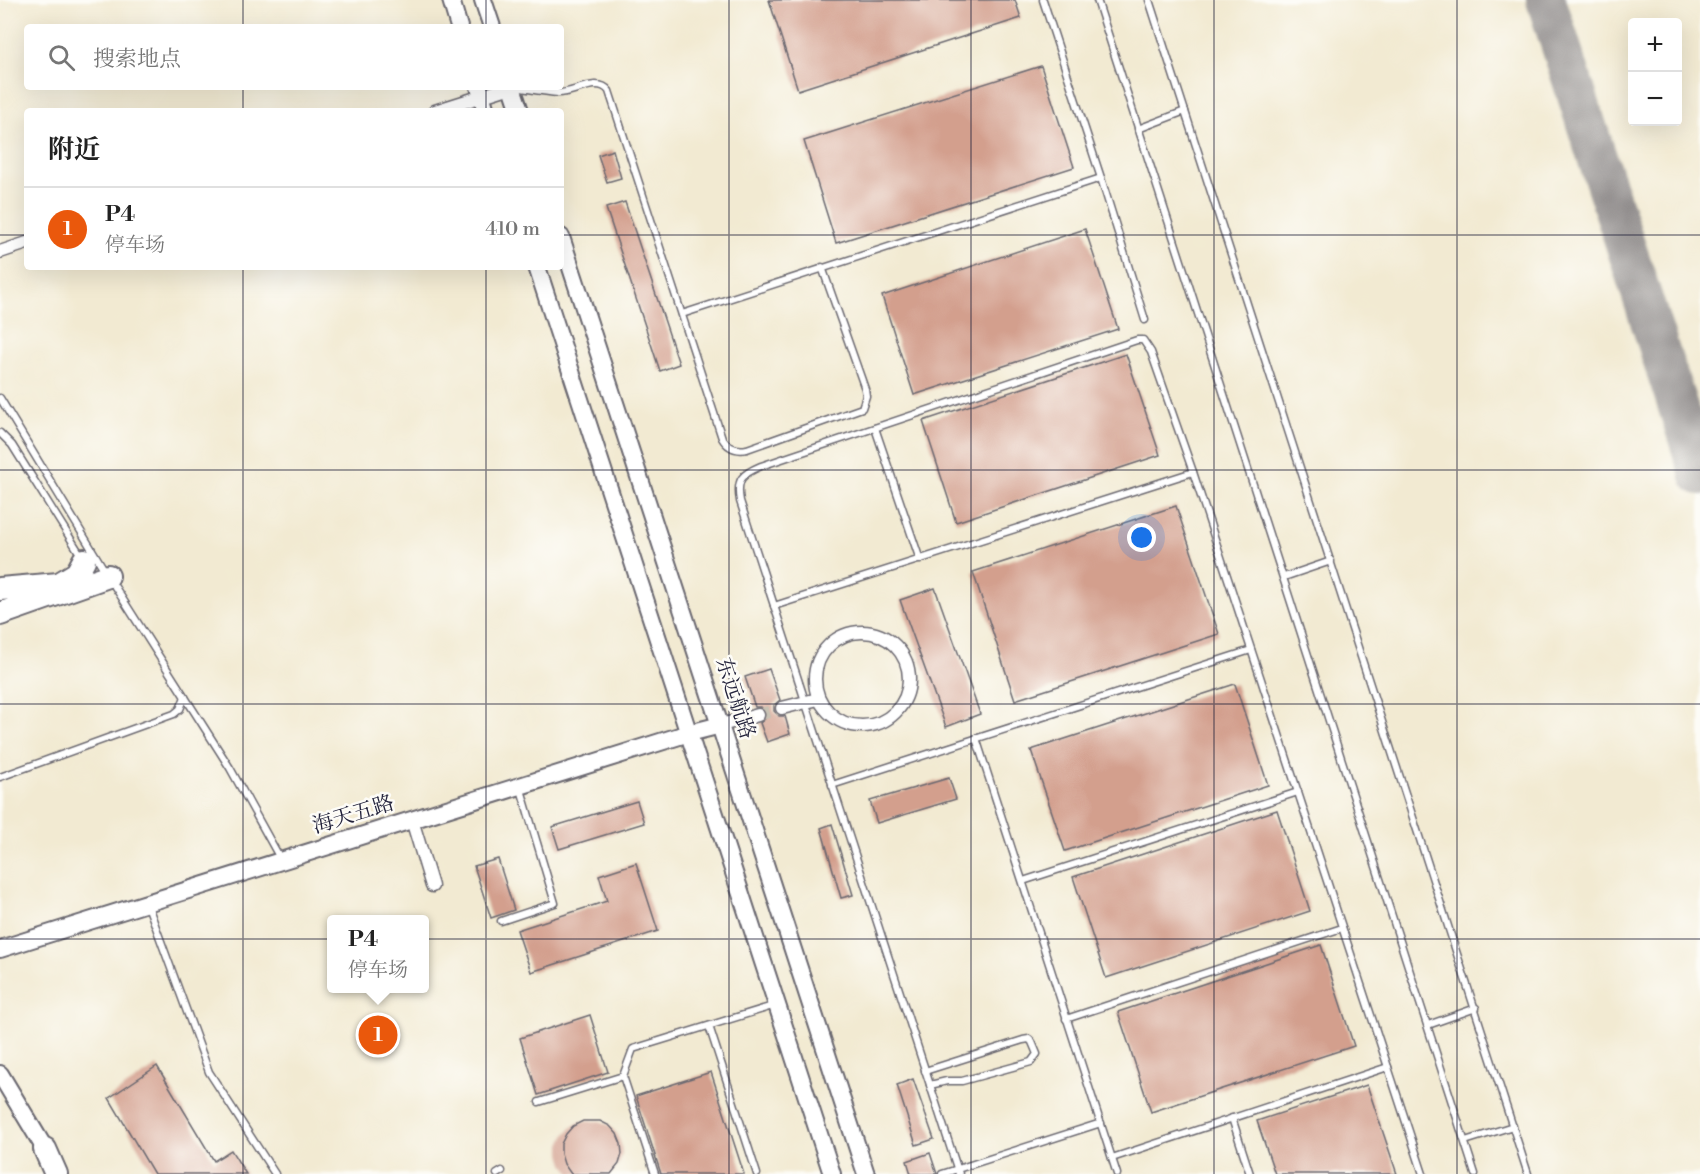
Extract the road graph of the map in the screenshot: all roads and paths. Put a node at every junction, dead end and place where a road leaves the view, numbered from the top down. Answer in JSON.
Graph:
{"nodes":[{"id":1,"x":450,"y":0,"type":"edge"},
{"id":2,"x":483,"y":0,"type":"edge"},
{"id":3,"x":1044,"y":0,"type":"edge"},
{"id":4,"x":1097,"y":0,"type":"edge"},
{"id":5,"x":1149,"y":0,"type":"edge"},
{"id":6,"x":458,"y":24,"type":"edge"},
{"id":7,"x":491,"y":24,"type":"edge"},
{"id":8,"x":504,"y":90,"type":"edge"},
{"id":9,"x":513,"y":90,"type":"edge"},
{"id":10,"x":533,"y":90,"type":"edge"},
{"id":11,"x":482,"y":98,"type":"edge"},
{"id":12,"x":446,"y":108,"type":"edge"},
{"id":13,"x":519,"y":108,"type":"edge"},
{"id":14,"x":1185,"y":111,"type":"junction"},
{"id":15,"x":1138,"y":129,"type":"junction"},
{"id":16,"x":1101,"y":178,"type":"junction"},
{"id":17,"x":24,"y":244,"type":"edge"},
{"id":18,"x":564,"y":246,"type":"edge"},
{"id":19,"x":0,"y":252,"type":"edge"},
{"id":20,"x":822,"y":267,"type":"junction"},
{"id":21,"x":538,"y":270,"type":"edge"},
{"id":22,"x":682,"y":314,"type":"junction"},
{"id":23,"x":1145,"y":320,"type":"dead end"},
{"id":24,"x":0,"y":398,"type":"edge"},
{"id":25,"x":875,"y":428,"type":"junction"},
{"id":26,"x":0,"y":433,"type":"edge"},
{"id":27,"x":1193,"y":472,"type":"junction"},
{"id":28,"x":84,"y":560,"type":"joint"},
{"id":29,"x":920,"y":560,"type":"junction"},
{"id":30,"x":1331,"y":561,"type":"junction"},
{"id":31,"x":108,"y":576,"type":"junction"},
{"id":32,"x":1284,"y":577,"type":"junction"},
{"id":33,"x":0,"y":589,"type":"edge"},
{"id":34,"x":774,"y":606,"type":"junction"},
{"id":35,"x":0,"y":614,"type":"edge"},
{"id":36,"x":1251,"y":650,"type":"junction"},
{"id":37,"x":185,"y":698,"type":"junction"},
{"id":38,"x":818,"y":699,"type":"junction"},
{"id":39,"x":805,"y":703,"type":"junction"},
{"id":40,"x":782,"y":708,"type":"tunnel mouth"},
{"id":41,"x":758,"y":715,"type":"tunnel mouth"},
{"id":42,"x":721,"y":724,"type":"junction"},
{"id":43,"x":688,"y":733,"type":"junction"},
{"id":44,"x":976,"y":738,"type":"junction"},
{"id":45,"x":0,"y":777,"type":"edge"},
{"id":46,"x":832,"y":785,"type":"junction"},
{"id":47,"x":520,"y":786,"type":"junction"},
{"id":48,"x":1298,"y":792,"type":"junction"},
{"id":49,"x":412,"y":820,"type":"junction"},
{"id":50,"x":281,"y":861,"type":"junction"},
{"id":51,"x":1023,"y":881,"type":"junction"},
{"id":52,"x":432,"y":886,"type":"dead end"},
{"id":53,"x":147,"y":903,"type":"junction"},
{"id":54,"x":501,"y":921,"type":"dead end"},
{"id":55,"x":1342,"y":928,"type":"junction"},
{"id":56,"x":0,"y":949,"type":"edge"},
{"id":57,"x":777,"y":1005,"type":"junction"},
{"id":58,"x":1476,"y":1008,"type":"junction"},
{"id":59,"x":1066,"y":1019,"type":"junction"},
{"id":60,"x":1428,"y":1025,"type":"junction"},
{"id":61,"x":709,"y":1026,"type":"junction"},
{"id":62,"x":1388,"y":1066,"type":"junction"},
{"id":63,"x":925,"y":1071,"type":"junction"},
{"id":64,"x":0,"y":1074,"type":"edge"},
{"id":65,"x":623,"y":1076,"type":"junction"},
{"id":66,"x":930,"y":1085,"type":"junction"},
{"id":67,"x":539,"y":1102,"type":"dead end"},
{"id":68,"x":1232,"y":1118,"type":"junction"},
{"id":69,"x":1101,"y":1123,"type":"junction"},
{"id":70,"x":1512,"y":1126,"type":"junction"},
{"id":71,"x":1465,"y":1142,"type":"junction"},
{"id":72,"x":45,"y":1149,"type":"joint"},
{"id":73,"x":1112,"y":1158,"type":"junction"},
{"id":74,"x":958,"y":1172,"type":"edge"},
{"id":75,"x":58,"y":1174,"type":"edge"},
{"id":76,"x":275,"y":1174,"type":"edge"},
{"id":77,"x":655,"y":1174,"type":"edge"},
{"id":78,"x":758,"y":1174,"type":"edge"},
{"id":79,"x":832,"y":1174,"type":"edge"},
{"id":80,"x":866,"y":1174,"type":"edge"},
{"id":81,"x":942,"y":1174,"type":"edge"},
{"id":82,"x":1117,"y":1174,"type":"edge"},
{"id":83,"x":1250,"y":1174,"type":"edge"},
{"id":84,"x":1423,"y":1174,"type":"edge"},
{"id":85,"x":1475,"y":1174,"type":"edge"},
{"id":86,"x":1528,"y":1174,"type":"edge"}],
"edges":[{"from":1,"to":6,"type":"street"},
{"from":2,"to":7,"type":"street"},
{"from":3,"to":16,"type":"lane"},
{"from":4,"to":15,"type":"lane"},
{"from":5,"to":14,"type":"lane"},
{"from":8,"to":11,"type":"street"},
{"from":9,"to":13,"type":"street"},
{"from":10,"to":22,"type":"lane"},
{"from":11,"to":12,"type":"street"},
{"from":14,"to":15,"type":"lane"},
{"from":14,"to":30,"type":"lane"},
{"from":15,"to":32,"type":"lane"},
{"from":16,"to":20,"type":"lane"},
{"from":16,"to":23,"type":"lane"},
{"from":17,"to":19,"type":"street"},
{"from":18,"to":42,"type":"street","name":"东远航路"},
{"from":20,"to":22,"type":"lane"},
{"from":20,"to":22,"type":"lane"},
{"from":21,"to":43,"type":"street"},
{"from":24,"to":31,"type":"lane"},
{"from":25,"to":27,"type":"lane"},
{"from":25,"to":29,"type":"lane"},
{"from":25,"to":34,"type":"lane"},
{"from":26,"to":28,"type":"lane"},
{"from":27,"to":29,"type":"lane"},
{"from":27,"to":36,"type":"lane"},
{"from":28,"to":33,"type":"highway"},
{"from":29,"to":34,"type":"lane"},
{"from":30,"to":32,"type":"lane"},
{"from":30,"to":58,"type":"lane"},
{"from":31,"to":35,"type":"highway"},
{"from":31,"to":37,"type":"lane"},
{"from":32,"to":60,"type":"lane"},
{"from":34,"to":39,"type":"lane"},
{"from":36,"to":44,"type":"lane"},
{"from":36,"to":48,"type":"lane"},
{"from":37,"to":45,"type":"lane"},
{"from":37,"to":50,"type":"lane"},
{"from":38,"to":38,"type":"street"},
{"from":38,"to":39,"type":"street"},
{"from":39,"to":40,"type":"street"},
{"from":39,"to":46,"type":"lane"},
{"from":41,"to":42,"type":"street"},
{"from":42,"to":43,"type":"street","name":"海天五路"},
{"from":42,"to":80,"type":"street","name":"东远航路"},
{"from":43,"to":47,"type":"street","name":"海天五路"},
{"from":43,"to":57,"type":"street"},
{"from":44,"to":46,"type":"lane"},
{"from":44,"to":51,"type":"lane"},
{"from":46,"to":63,"type":"lane"},
{"from":47,"to":49,"type":"street","name":"海天五路"},
{"from":47,"to":54,"type":"lane"},
{"from":48,"to":51,"type":"lane"},
{"from":48,"to":55,"type":"lane"},
{"from":49,"to":50,"type":"street","name":"海天五路"},
{"from":49,"to":52,"type":"street"},
{"from":50,"to":53,"type":"street","name":"海天五路"},
{"from":51,"to":59,"type":"lane"},
{"from":53,"to":56,"type":"street","name":"海天五路"},
{"from":53,"to":76,"type":"lane"},
{"from":55,"to":59,"type":"lane"},
{"from":55,"to":62,"type":"lane"},
{"from":57,"to":61,"type":"lane"},
{"from":57,"to":79,"type":"street"},
{"from":58,"to":60,"type":"lane"},
{"from":58,"to":70,"type":"lane"},
{"from":59,"to":69,"type":"lane"},
{"from":60,"to":71,"type":"lane"},
{"from":61,"to":65,"type":"lane"},
{"from":61,"to":78,"type":"lane"},
{"from":62,"to":68,"type":"lane"},
{"from":62,"to":84,"type":"lane"},
{"from":63,"to":66,"type":"lane"},
{"from":63,"to":66,"type":"lane"},
{"from":64,"to":72,"type":"street"},
{"from":65,"to":67,"type":"lane"},
{"from":65,"to":77,"type":"lane"},
{"from":66,"to":74,"type":"lane"},
{"from":68,"to":73,"type":"lane"},
{"from":68,"to":83,"type":"lane"},
{"from":69,"to":73,"type":"lane"},
{"from":69,"to":74,"type":"lane"},
{"from":70,"to":71,"type":"lane"},
{"from":70,"to":86,"type":"lane"},
{"from":71,"to":85,"type":"lane"},
{"from":72,"to":75,"type":"highway"},
{"from":73,"to":82,"type":"lane"},
{"from":74,"to":81,"type":"lane"}]}
